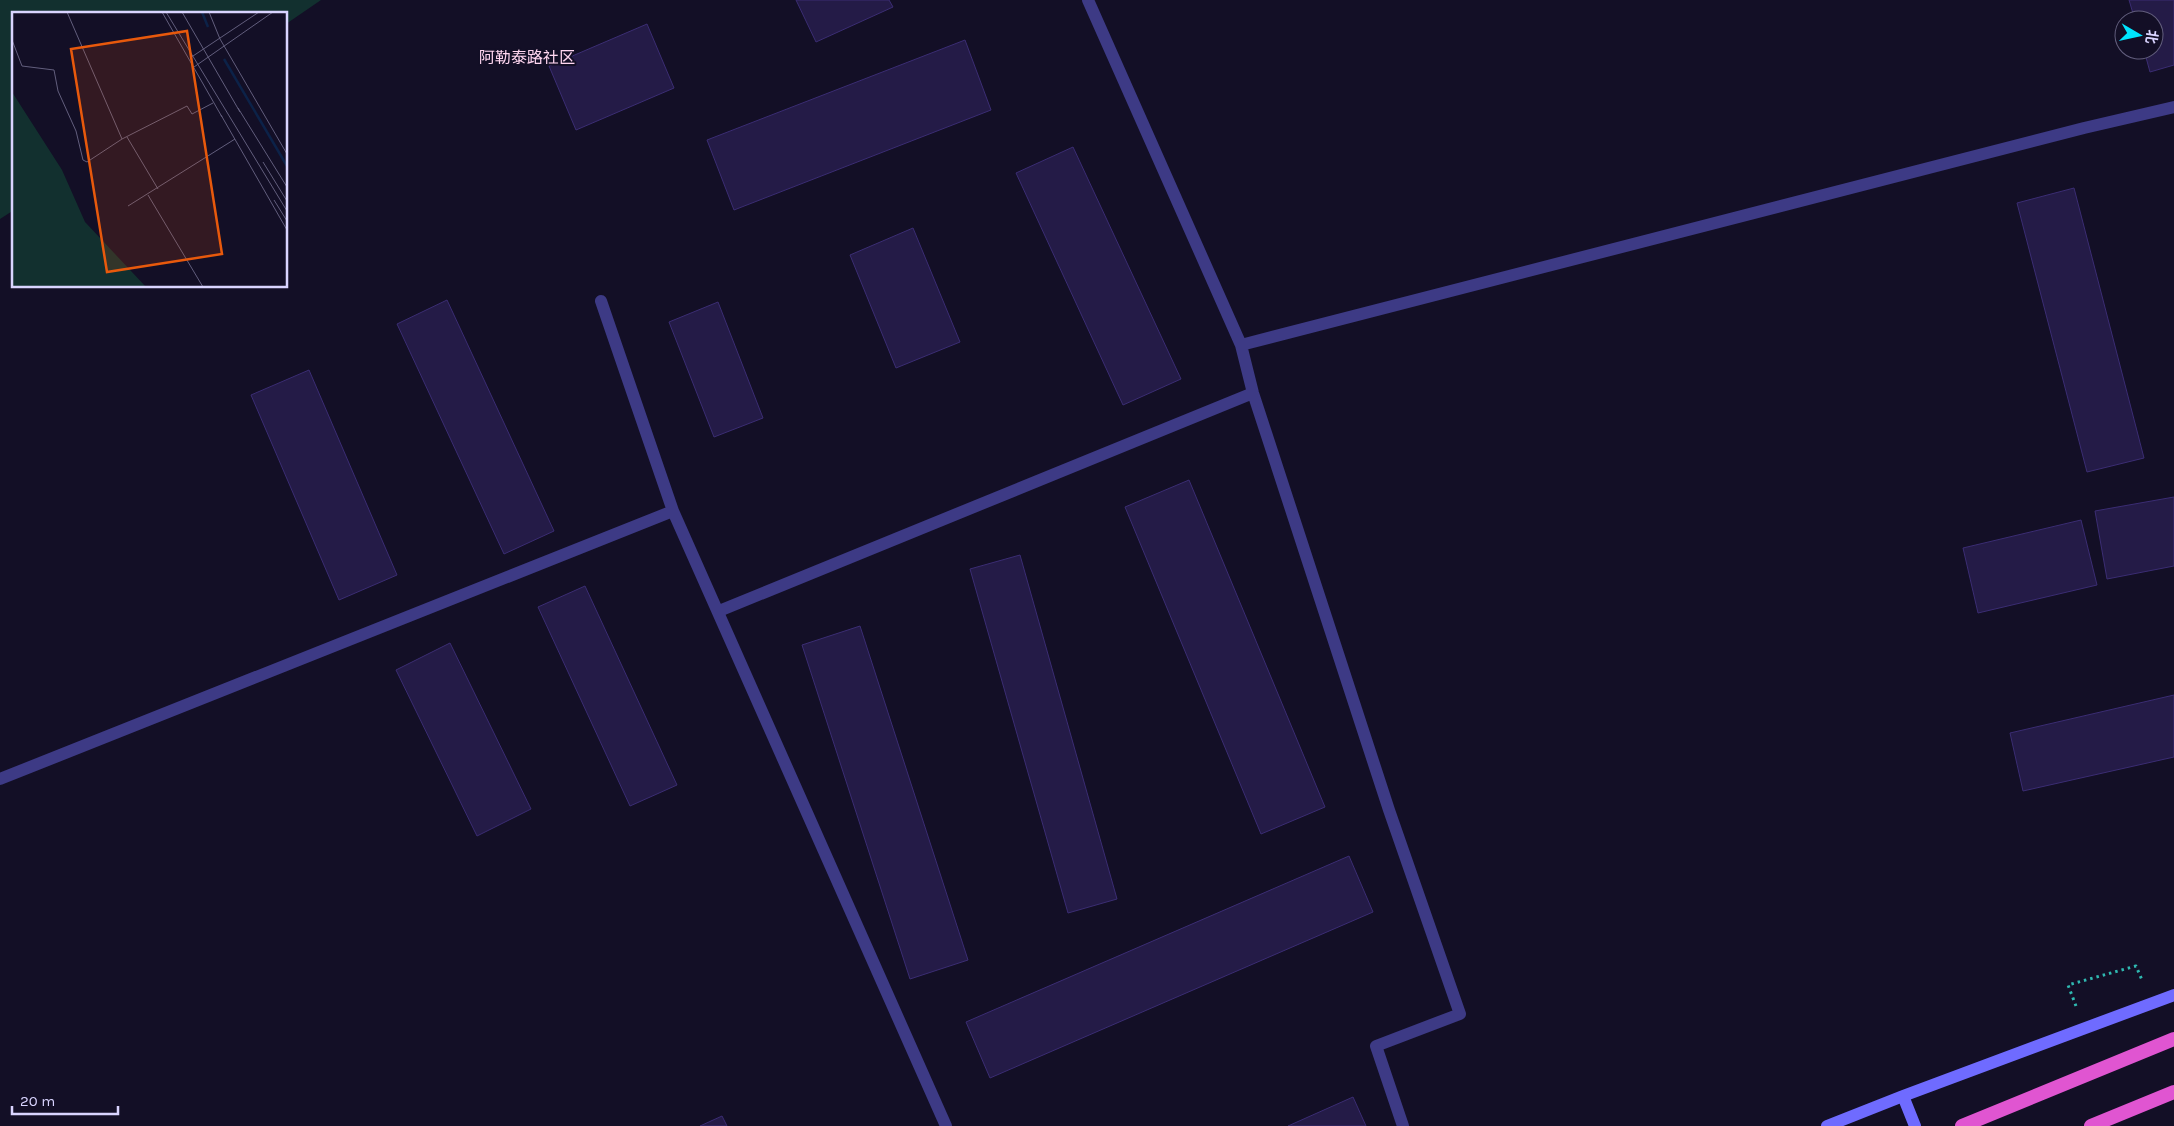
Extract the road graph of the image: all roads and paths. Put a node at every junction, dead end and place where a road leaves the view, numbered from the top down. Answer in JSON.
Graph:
{"nodes":[{"id":1,"x":1088,"y":0,"type":"edge"},
{"id":2,"x":2174,"y":107,"type":"edge"},
{"id":3,"x":601,"y":301,"type":"dead end"},
{"id":4,"x":1241,"y":345,"type":"junction"},
{"id":5,"x":1253,"y":394,"type":"junction"},
{"id":6,"x":674,"y":511,"type":"junction"},
{"id":7,"x":719,"y":611,"type":"junction"},
{"id":8,"x":0,"y":779,"type":"edge"},
{"id":9,"x":2136,"y":966,"type":"dead end"},
{"id":10,"x":2068,"y":985,"type":"dead end"},
{"id":11,"x":2174,"y":995,"type":"edge"},
{"id":12,"x":2174,"y":1039,"type":"edge"},
{"id":13,"x":2174,"y":1092,"type":"edge"},
{"id":14,"x":1903,"y":1096,"type":"junction"},
{"id":15,"x":946,"y":1126,"type":"edge"},
{"id":16,"x":1403,"y":1126,"type":"edge"},
{"id":17,"x":1827,"y":1126,"type":"edge"},
{"id":18,"x":1915,"y":1126,"type":"edge"},
{"id":19,"x":1962,"y":1126,"type":"edge"},
{"id":20,"x":2091,"y":1126,"type":"edge"}],
"edges":[{"from":1,"to":4,"type":"street"},
{"from":2,"to":4,"type":"street"},
{"from":3,"to":6,"type":"street"},
{"from":4,"to":5,"type":"street"},
{"from":5,"to":7,"type":"street"},
{"from":5,"to":16,"type":"street"},
{"from":6,"to":7,"type":"street"},
{"from":6,"to":8,"type":"street"},
{"from":7,"to":15,"type":"street"},
{"from":9,"to":10,"type":"path"},
{"from":11,"to":14,"type":"main road"},
{"from":12,"to":19,"type":"highway"},
{"from":13,"to":20,"type":"highway"},
{"from":14,"to":17,"type":"main road"},
{"from":14,"to":18,"type":"main road"}]}
